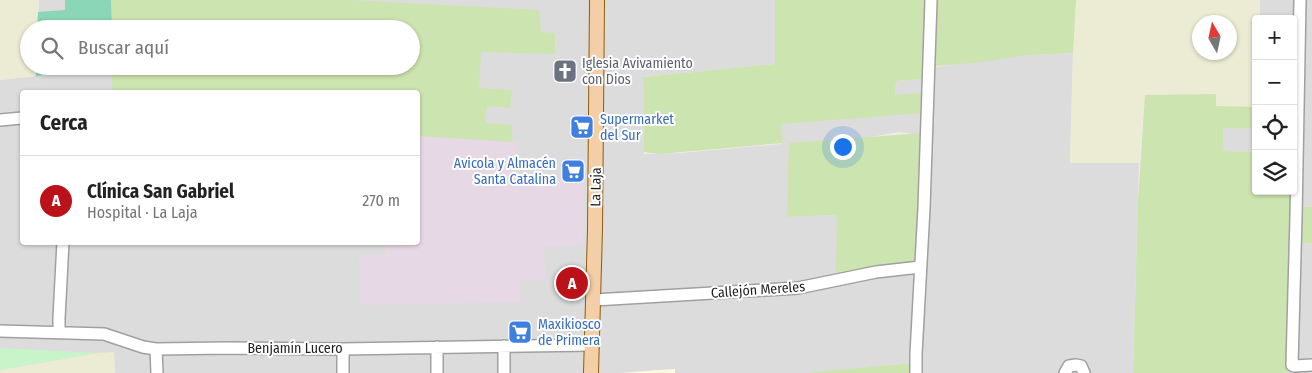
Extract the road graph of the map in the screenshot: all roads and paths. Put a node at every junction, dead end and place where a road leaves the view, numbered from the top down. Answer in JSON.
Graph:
{"nodes":[{"id":1,"x":597,"y":0,"type":"edge"},
{"id":2,"x":931,"y":0,"type":"edge"},
{"id":3,"x":1300,"y":0,"type":"edge"},
{"id":4,"x":20,"y":118,"type":"edge"},
{"id":5,"x":0,"y":120,"type":"edge"},
{"id":6,"x":63,"y":245,"type":"edge"},
{"id":7,"x":920,"y":267,"type":"junction"},
{"id":8,"x":594,"y":300,"type":"junction"},
{"id":9,"x":0,"y":331,"type":"edge"},
{"id":10,"x":60,"y":332,"type":"junction"},
{"id":11,"x":592,"y":345,"type":"junction"},
{"id":12,"x":504,"y":346,"type":"junction"},
{"id":13,"x":437,"y":347,"type":"junction"},
{"id":14,"x":156,"y":349,"type":"junction"},
{"id":15,"x":343,"y":349,"type":"junction"},
{"id":16,"x":1312,"y":365,"type":"edge"},
{"id":17,"x":157,"y":373,"type":"edge"},
{"id":18,"x":343,"y":373,"type":"edge"},
{"id":19,"x":437,"y":373,"type":"edge"},
{"id":20,"x":504,"y":373,"type":"edge"},
{"id":21,"x":591,"y":373,"type":"edge"},
{"id":22,"x":916,"y":373,"type":"edge"},
{"id":23,"x":1065,"y":373,"type":"edge"},
{"id":24,"x":1084,"y":373,"type":"edge"}],
"edges":[{"from":1,"to":8,"type":"main road","name":"La Laja"},
{"from":2,"to":7,"type":"street"},
{"from":3,"to":16,"type":"street"},
{"from":4,"to":5,"type":"street"},
{"from":6,"to":10,"type":"street"},
{"from":7,"to":8,"type":"street","name":"Callejón Mereles"},
{"from":7,"to":22,"type":"street"},
{"from":8,"to":11,"type":"main road","name":"La Laja"},
{"from":9,"to":10,"type":"street","name":"Benjamín Lucero"},
{"from":10,"to":14,"type":"street","name":"Benjamín Lucero"},
{"from":11,"to":12,"type":"street","name":"Benjamín Lucero"},
{"from":11,"to":21,"type":"main road","name":"La Laja"},
{"from":12,"to":13,"type":"street","name":"Benjamín Lucero"},
{"from":12,"to":20,"type":"street"},
{"from":13,"to":15,"type":"street","name":"Benjamín Lucero"},
{"from":13,"to":19,"type":"street"},
{"from":14,"to":15,"type":"street","name":"Benjamín Lucero"},
{"from":14,"to":17,"type":"street"},
{"from":15,"to":18,"type":"street"},
{"from":23,"to":24,"type":"street"}]}
